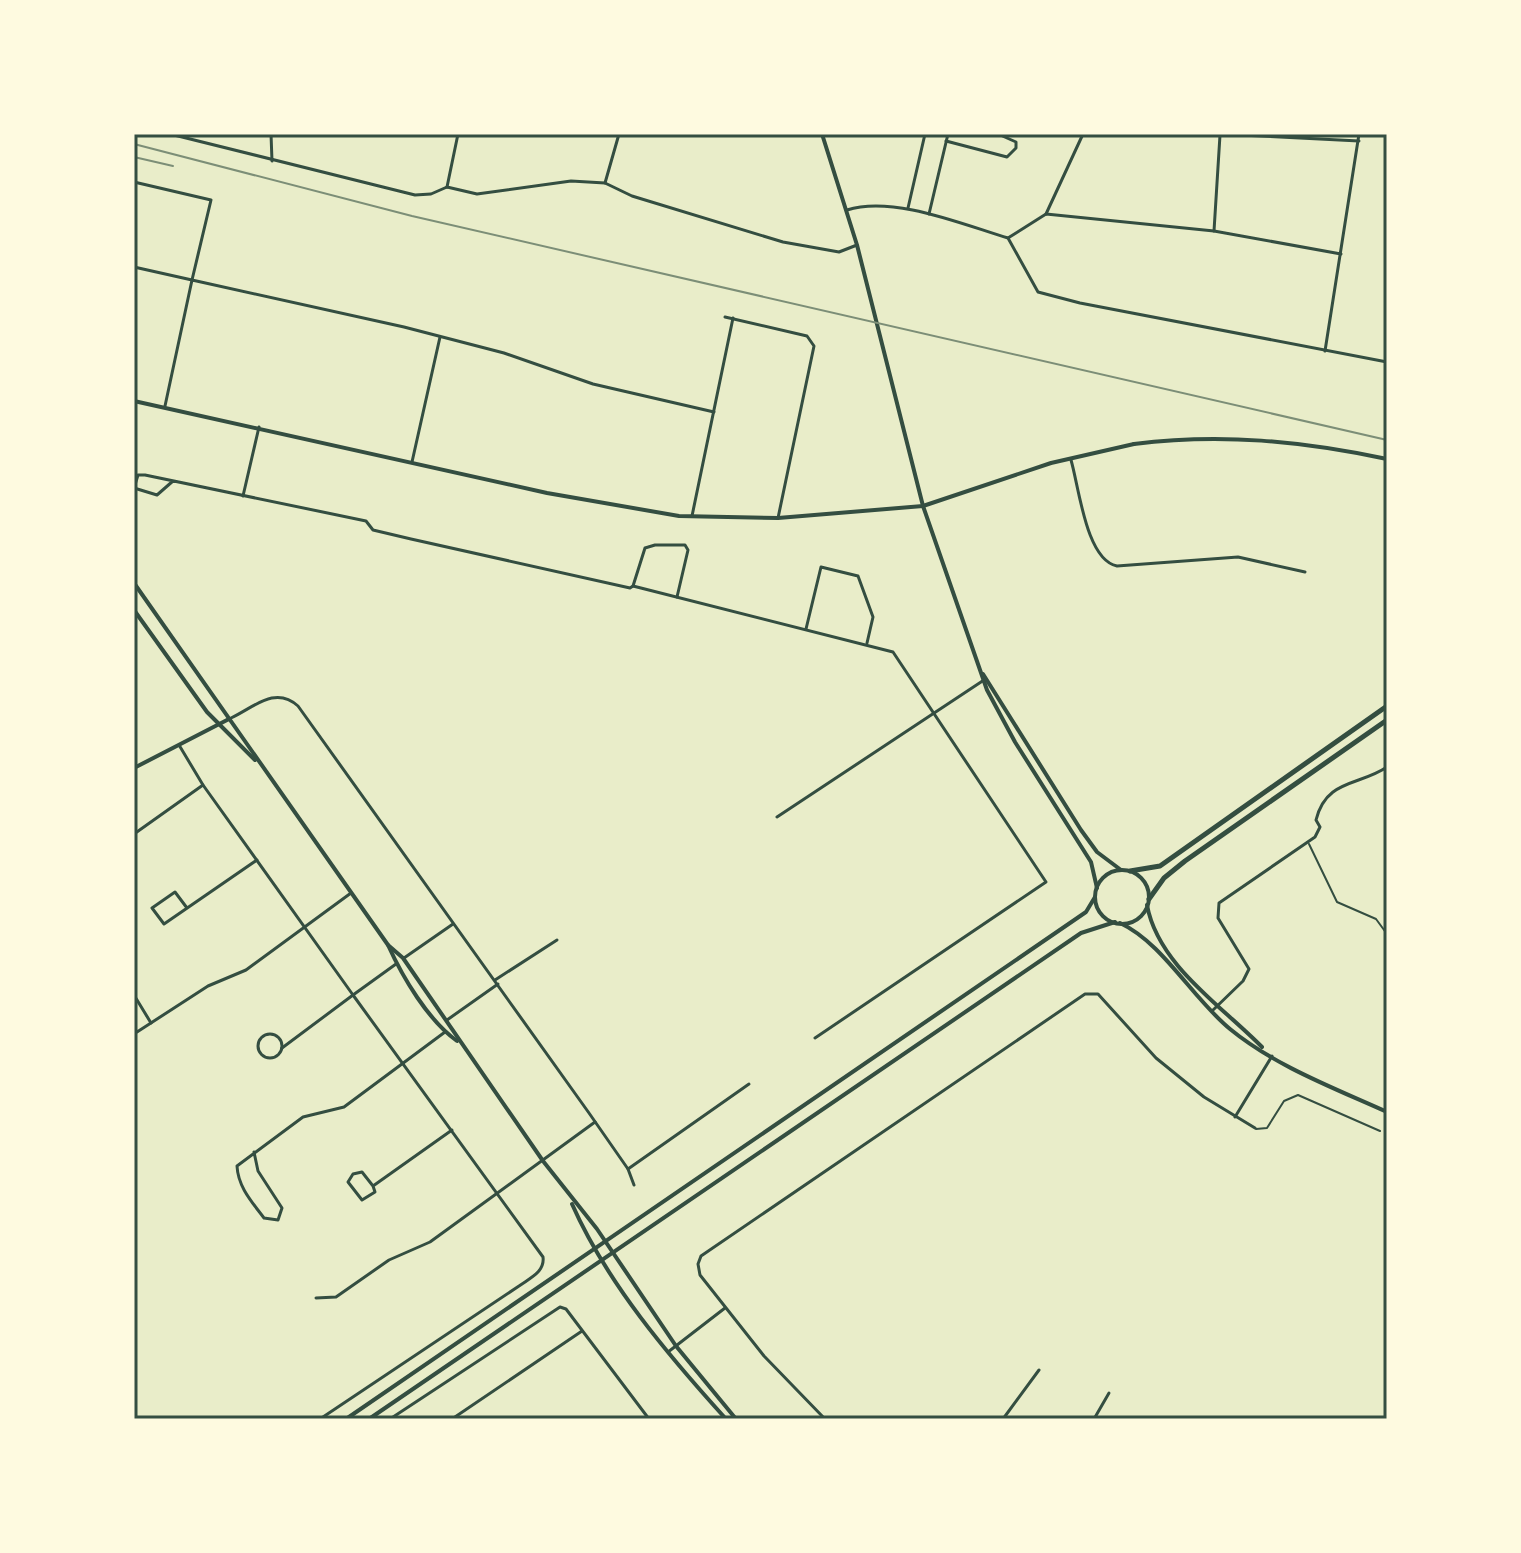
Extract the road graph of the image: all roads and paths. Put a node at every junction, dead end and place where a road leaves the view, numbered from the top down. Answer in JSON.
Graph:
{"nodes":[{"id":1,"x":170,"y":134,"type":"edge"},
{"id":2,"x":271,"y":134,"type":"edge"},
{"id":3,"x":458,"y":134,"type":"edge"},
{"id":4,"x":619,"y":134,"type":"edge"},
{"id":5,"x":822,"y":134,"type":"edge"},
{"id":6,"x":925,"y":134,"type":"edge"},
{"id":7,"x":948,"y":134,"type":"edge"},
{"id":8,"x":998,"y":134,"type":"edge"},
{"id":9,"x":1083,"y":134,"type":"edge"},
{"id":10,"x":1220,"y":134,"type":"edge"},
{"id":11,"x":1359,"y":134,"type":"edge"},
{"id":12,"x":946,"y":141,"type":"junction"},
{"id":13,"x":1359,"y":141,"type":"junction"},
{"id":14,"x":272,"y":161,"type":"junction"},
{"id":15,"x":134,"y":182,"type":"edge"},
{"id":16,"x":605,"y":183,"type":"junction"},
{"id":17,"x":447,"y":187,"type":"junction"},
{"id":18,"x":847,"y":210,"type":"junction"},
{"id":19,"x":908,"y":210,"type":"junction"},
{"id":20,"x":929,"y":214,"type":"junction"},
{"id":21,"x":1046,"y":214,"type":"junction"},
{"id":22,"x":1214,"y":231,"type":"junction"},
{"id":23,"x":1008,"y":238,"type":"junction"},
{"id":24,"x":857,"y":245,"type":"junction"},
{"id":25,"x":1341,"y":254,"type":"junction"},
{"id":26,"x":134,"y":267,"type":"edge"},
{"id":27,"x":192,"y":280,"type":"junction"},
{"id":28,"x":725,"y":317,"type":"dead end"},
{"id":29,"x":733,"y":318,"type":"junction"},
{"id":30,"x":440,"y":337,"type":"junction"},
{"id":31,"x":1325,"y":351,"type":"junction"},
{"id":32,"x":1387,"y":362,"type":"edge"},
{"id":33,"x":134,"y":401,"type":"edge"},
{"id":34,"x":165,"y":406,"type":"junction"},
{"id":35,"x":714,"y":412,"type":"junction"},
{"id":36,"x":259,"y":427,"type":"junction"},
{"id":37,"x":1071,"y":458,"type":"junction"},
{"id":38,"x":1387,"y":459,"type":"edge"},
{"id":39,"x":412,"y":462,"type":"junction"},
{"id":40,"x":173,"y":481,"type":"junction"},
{"id":41,"x":243,"y":496,"type":"junction"},
{"id":42,"x":923,"y":506,"type":"junction"},
{"id":43,"x":692,"y":516,"type":"junction"},
{"id":44,"x":778,"y":518,"type":"junction"},
{"id":45,"x":1305,"y":572,"type":"dead end"},
{"id":46,"x":134,"y":583,"type":"edge"},
{"id":47,"x":633,"y":586,"type":"junction"},
{"id":48,"x":677,"y":597,"type":"junction"},
{"id":49,"x":134,"y":610,"type":"edge"},
{"id":50,"x":806,"y":629,"type":"junction"},
{"id":51,"x":867,"y":643,"type":"junction"},
{"id":52,"x":985,"y":679,"type":"junction"},
{"id":53,"x":1387,"y":706,"type":"edge"},
{"id":54,"x":933,"y":715,"type":"junction"},
{"id":55,"x":231,"y":718,"type":"junction"},
{"id":56,"x":1387,"y":720,"type":"edge"},
{"id":57,"x":220,"y":724,"type":"junction"},
{"id":58,"x":179,"y":745,"type":"junction"},
{"id":59,"x":1387,"y":767,"type":"edge"},
{"id":60,"x":134,"y":768,"type":"edge"},
{"id":61,"x":262,"y":768,"type":"junction"},
{"id":62,"x":203,"y":785,"type":"junction"},
{"id":63,"x":777,"y":817,"type":"dead end"},
{"id":64,"x":134,"y":834,"type":"edge"},
{"id":65,"x":1308,"y":843,"type":"junction"},
{"id":66,"x":257,"y":860,"type":"junction"},
{"id":67,"x":1121,"y":870,"type":"junction"},
{"id":68,"x":1130,"y":871,"type":"junction"},
{"id":69,"x":1097,"y":888,"type":"junction"},
{"id":70,"x":351,"y":893,"type":"junction"},
{"id":71,"x":1095,"y":897,"type":"junction"},
{"id":72,"x":1148,"y":902,"type":"junction"},
{"id":73,"x":187,"y":908,"type":"junction"},
{"id":74,"x":1118,"y":923,"type":"junction"},
{"id":75,"x":453,"y":924,"type":"junction"},
{"id":76,"x":306,"y":927,"type":"junction"},
{"id":77,"x":1387,"y":934,"type":"edge"},
{"id":78,"x":557,"y":940,"type":"dead end"},
{"id":79,"x":388,"y":945,"type":"junction"},
{"id":80,"x":403,"y":958,"type":"junction"},
{"id":81,"x":396,"y":964,"type":"junction"},
{"id":82,"x":496,"y":982,"type":"junction"},
{"id":83,"x":134,"y":995,"type":"edge"},
{"id":84,"x":353,"y":995,"type":"junction"},
{"id":85,"x":1217,"y":1006,"type":"junction"},
{"id":86,"x":1212,"y":1011,"type":"junction"},
{"id":87,"x":447,"y":1020,"type":"junction"},
{"id":88,"x":151,"y":1023,"type":"junction"},
{"id":89,"x":134,"y":1028,"type":"edge"},
{"id":90,"x":445,"y":1032,"type":"junction"},
{"id":91,"x":815,"y":1038,"type":"dead end"},
{"id":92,"x":458,"y":1042,"type":"junction"},
{"id":93,"x":282,"y":1048,"type":"junction"},
{"id":94,"x":1266,"y":1052,"type":"junction"},
{"id":95,"x":1272,"y":1056,"type":"junction"},
{"id":96,"x":403,"y":1063,"type":"junction"},
{"id":97,"x":749,"y":1084,"type":"dead end"},
{"id":98,"x":1387,"y":1112,"type":"edge"},
{"id":99,"x":1235,"y":1117,"type":"junction"},
{"id":100,"x":595,"y":1122,"type":"junction"},
{"id":101,"x":1255,"y":1128,"type":"joint"},
{"id":102,"x":452,"y":1130,"type":"junction"},
{"id":103,"x":1380,"y":1131,"type":"dead end"},
{"id":104,"x":254,"y":1152,"type":"junction"},
{"id":105,"x":543,"y":1161,"type":"junction"},
{"id":106,"x":628,"y":1169,"type":"junction"},
{"id":107,"x":634,"y":1185,"type":"dead end"},
{"id":108,"x":373,"y":1186,"type":"junction"},
{"id":109,"x":499,"y":1193,"type":"junction"},
{"id":110,"x":569,"y":1197,"type":"junction"},
{"id":111,"x":606,"y":1244,"type":"junction"},
{"id":112,"x":596,"y":1250,"type":"junction"},
{"id":113,"x":613,"y":1254,"type":"junction"},
{"id":114,"x":603,"y":1260,"type":"junction"},
{"id":115,"x":316,"y":1298,"type":"dead end"},
{"id":116,"x":727,"y":1307,"type":"junction"},
{"id":117,"x":582,"y":1331,"type":"junction"},
{"id":118,"x":676,"y":1346,"type":"junction"},
{"id":119,"x":668,"y":1352,"type":"junction"},
{"id":120,"x":1039,"y":1370,"type":"dead end"},
{"id":121,"x":1109,"y":1393,"type":"dead end"},
{"id":122,"x":320,"y":1419,"type":"edge"},
{"id":123,"x":346,"y":1419,"type":"edge"},
{"id":124,"x":369,"y":1419,"type":"edge"},
{"id":125,"x":390,"y":1419,"type":"edge"},
{"id":126,"x":452,"y":1419,"type":"edge"},
{"id":127,"x":649,"y":1419,"type":"edge"},
{"id":128,"x":726,"y":1419,"type":"edge"},
{"id":129,"x":736,"y":1419,"type":"edge"},
{"id":130,"x":825,"y":1419,"type":"edge"},
{"id":131,"x":1003,"y":1419,"type":"edge"},
{"id":132,"x":1094,"y":1419,"type":"edge"}],
"edges":[{"from":1,"to":14,"type":"street"},
{"from":2,"to":14,"type":"street"},
{"from":3,"to":17,"type":"street"},
{"from":4,"to":16,"type":"street"},
{"from":5,"to":18,"type":"main road"},
{"from":6,"to":19,"type":"street"},
{"from":7,"to":12,"type":"street"},
{"from":8,"to":12,"type":"street"},
{"from":9,"to":21,"type":"street"},
{"from":10,"to":13,"type":"street"},
{"from":10,"to":22,"type":"street"},
{"from":11,"to":13,"type":"street"},
{"from":12,"to":20,"type":"street"},
{"from":13,"to":25,"type":"street"},
{"from":14,"to":17,"type":"street"},
{"from":15,"to":27,"type":"street"},
{"from":16,"to":17,"type":"street"},
{"from":16,"to":24,"type":"street"},
{"from":18,"to":19,"type":"street"},
{"from":18,"to":24,"type":"main road"},
{"from":19,"to":20,"type":"street"},
{"from":20,"to":23,"type":"street"},
{"from":21,"to":22,"type":"street"},
{"from":21,"to":23,"type":"street"},
{"from":22,"to":25,"type":"street"},
{"from":23,"to":31,"type":"street"},
{"from":24,"to":42,"type":"main road"},
{"from":25,"to":31,"type":"street"},
{"from":26,"to":27,"type":"street"},
{"from":27,"to":30,"type":"street"},
{"from":27,"to":34,"type":"street"},
{"from":28,"to":29,"type":"street"},
{"from":29,"to":35,"type":"street"},
{"from":29,"to":44,"type":"street"},
{"from":30,"to":35,"type":"street"},
{"from":30,"to":39,"type":"street"},
{"from":31,"to":32,"type":"street"},
{"from":33,"to":34,"type":"main road"},
{"from":34,"to":36,"type":"main road"},
{"from":35,"to":43,"type":"street"},
{"from":36,"to":39,"type":"main road"},
{"from":36,"to":41,"type":"street"},
{"from":37,"to":38,"type":"main road"},
{"from":37,"to":42,"type":"main road"},
{"from":37,"to":45,"type":"street"},
{"from":39,"to":43,"type":"main road"},
{"from":40,"to":40,"type":"street"},
{"from":40,"to":41,"type":"street"},
{"from":41,"to":47,"type":"street"},
{"from":42,"to":44,"type":"main road"},
{"from":42,"to":52,"type":"main road"},
{"from":43,"to":44,"type":"main road"},
{"from":46,"to":55,"type":"main road"},
{"from":47,"to":48,"type":"street"},
{"from":47,"to":48,"type":"street"},
{"from":48,"to":50,"type":"street"},
{"from":49,"to":57,"type":"main road"},
{"from":50,"to":51,"type":"street"},
{"from":50,"to":51,"type":"street"},
{"from":51,"to":54,"type":"street"},
{"from":52,"to":54,"type":"street"},
{"from":52,"to":67,"type":"main road"},
{"from":52,"to":69,"type":"main road"},
{"from":53,"to":68,"type":"main road"},
{"from":54,"to":63,"type":"street"},
{"from":54,"to":91,"type":"street"},
{"from":55,"to":57,"type":"main road"},
{"from":55,"to":61,"type":"main road"},
{"from":55,"to":75,"type":"street"},
{"from":56,"to":72,"type":"main road"},
{"from":57,"to":58,"type":"main road"},
{"from":57,"to":61,"type":"main road"},
{"from":58,"to":60,"type":"main road"},
{"from":58,"to":62,"type":"street"},
{"from":59,"to":65,"type":"street"},
{"from":61,"to":70,"type":"main road"},
{"from":62,"to":64,"type":"street"},
{"from":62,"to":66,"type":"street"},
{"from":65,"to":77,"type":"lane"},
{"from":65,"to":85,"type":"street"},
{"from":66,"to":73,"type":"street"},
{"from":66,"to":76,"type":"street"},
{"from":67,"to":68,"type":"main road"},
{"from":67,"to":69,"type":"main road"},
{"from":68,"to":72,"type":"main road"},
{"from":69,"to":71,"type":"main road"},
{"from":70,"to":76,"type":"street"},
{"from":70,"to":79,"type":"main road"},
{"from":71,"to":74,"type":"main road"},
{"from":71,"to":111,"type":"main road"},
{"from":72,"to":74,"type":"main road"},
{"from":72,"to":85,"type":"main road"},
{"from":73,"to":73,"type":"street"},
{"from":74,"to":86,"type":"main road"},
{"from":74,"to":113,"type":"main road"},
{"from":75,"to":80,"type":"street"},
{"from":75,"to":82,"type":"street"},
{"from":76,"to":84,"type":"street"},
{"from":76,"to":88,"type":"street"},
{"from":78,"to":82,"type":"street"},
{"from":79,"to":80,"type":"main road"},
{"from":79,"to":81,"type":"main road"},
{"from":80,"to":87,"type":"main road"},
{"from":81,"to":84,"type":"street"},
{"from":81,"to":90,"type":"main road"},
{"from":82,"to":87,"type":"street"},
{"from":82,"to":100,"type":"street"},
{"from":83,"to":88,"type":"street"},
{"from":84,"to":93,"type":"street"},
{"from":84,"to":96,"type":"street"},
{"from":85,"to":86,"type":"street"},
{"from":85,"to":94,"type":"main road"},
{"from":86,"to":94,"type":"main road"},
{"from":87,"to":92,"type":"main road"},
{"from":88,"to":89,"type":"street"},
{"from":90,"to":92,"type":"main road"},
{"from":90,"to":96,"type":"street"},
{"from":92,"to":105,"type":"main road"},
{"from":93,"to":93,"type":"street"},
{"from":94,"to":95,"type":"main road"},
{"from":95,"to":98,"type":"main road"},
{"from":95,"to":99,"type":"street"},
{"from":96,"to":102,"type":"street"},
{"from":96,"to":104,"type":"street"},
{"from":97,"to":106,"type":"street"},
{"from":99,"to":101,"type":"street"},
{"from":99,"to":116,"type":"street"},
{"from":100,"to":105,"type":"street"},
{"from":100,"to":106,"type":"street"},
{"from":101,"to":103,"type":"lane"},
{"from":102,"to":108,"type":"street"},
{"from":102,"to":109,"type":"street"},
{"from":104,"to":104,"type":"street"},
{"from":105,"to":109,"type":"street"},
{"from":105,"to":110,"type":"main road"},
{"from":106,"to":107,"type":"street"},
{"from":108,"to":108,"type":"street"},
{"from":109,"to":115,"type":"street"},
{"from":109,"to":122,"type":"street"},
{"from":110,"to":111,"type":"main road"},
{"from":110,"to":112,"type":"main road"},
{"from":111,"to":112,"type":"main road"},
{"from":111,"to":113,"type":"main road"},
{"from":112,"to":114,"type":"main road"},
{"from":112,"to":123,"type":"main road"},
{"from":113,"to":114,"type":"main road"},
{"from":113,"to":118,"type":"main road"},
{"from":114,"to":119,"type":"main road"},
{"from":114,"to":124,"type":"main road"},
{"from":116,"to":118,"type":"street"},
{"from":116,"to":130,"type":"street"},
{"from":117,"to":125,"type":"street"},
{"from":117,"to":126,"type":"street"},
{"from":117,"to":127,"type":"street"},
{"from":118,"to":119,"type":"street"},
{"from":118,"to":129,"type":"main road"},
{"from":119,"to":128,"type":"main road"},
{"from":120,"to":131,"type":"street"},
{"from":121,"to":132,"type":"street"}]}
